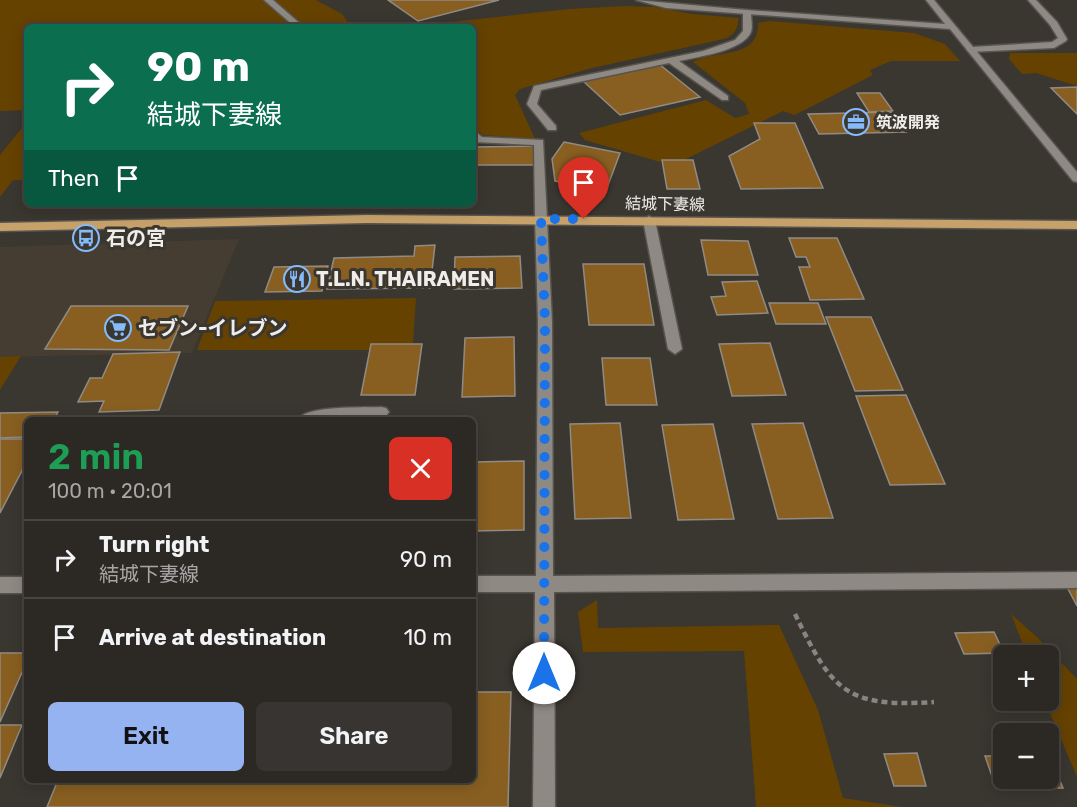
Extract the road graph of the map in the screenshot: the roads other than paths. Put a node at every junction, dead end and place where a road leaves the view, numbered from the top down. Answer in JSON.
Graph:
{"nodes":[{"id":1,"x":268,"y":0,"type":"edge"},
{"id":2,"x":640,"y":0,"type":"edge"},
{"id":3,"x":930,"y":0,"type":"edge"},
{"id":4,"x":1032,"y":0,"type":"edge"},
{"id":5,"x":747,"y":13,"type":"junction"},
{"id":6,"x":296,"y":24,"type":"edge"},
{"id":7,"x":952,"y":27,"type":"junction"},
{"id":8,"x":972,"y":50,"type":"junction"},
{"id":9,"x":671,"y":60,"type":"junction"},
{"id":10,"x":725,"y":98,"type":"dead end"},
{"id":11,"x":552,"y":128,"type":"dead end"},
{"id":12,"x":476,"y":137,"type":"edge"},
{"id":13,"x":1077,"y":179,"type":"edge"},
{"id":14,"x":541,"y":219,"type":"junction"},
{"id":15,"x":649,"y":220,"type":"junction"},
{"id":16,"x":1077,"y":225,"type":"edge"},
{"id":17,"x":0,"y":227,"type":"edge"},
{"id":18,"x":675,"y":349,"type":"dead end"},
{"id":19,"x":381,"y":412,"type":"dead end"},
{"id":20,"x":312,"y":417,"type":"edge"},
{"id":21,"x":1077,"y":580,"type":"edge"},
{"id":22,"x":476,"y":584,"type":"edge"},
{"id":23,"x":544,"y":584,"type":"junction"},
{"id":24,"x":0,"y":585,"type":"edge"},
{"id":25,"x":24,"y":585,"type":"edge"},
{"id":26,"x":544,"y":807,"type":"edge"}],
"edges":[{"from":1,"to":6,"type":"street"},
{"from":2,"to":5,"type":"street"},
{"from":3,"to":7,"type":"street"},
{"from":4,"to":8,"type":"street"},
{"from":5,"to":7,"type":"street"},
{"from":5,"to":9,"type":"street"},
{"from":7,"to":8,"type":"street"},
{"from":8,"to":13,"type":"street"},
{"from":9,"to":10,"type":"street"},
{"from":9,"to":11,"type":"street"},
{"from":12,"to":14,"type":"street"},
{"from":14,"to":15,"type":"main road","name":"結城下妻線"},
{"from":14,"to":17,"type":"main road","name":"結城下妻線"},
{"from":14,"to":23,"type":"street"},
{"from":15,"to":16,"type":"main road","name":"結城下妻線"},
{"from":15,"to":18,"type":"street"},
{"from":19,"to":20,"type":"street"},
{"from":21,"to":23,"type":"street"},
{"from":22,"to":23,"type":"street"},
{"from":23,"to":26,"type":"street"},
{"from":24,"to":25,"type":"street"}]}
